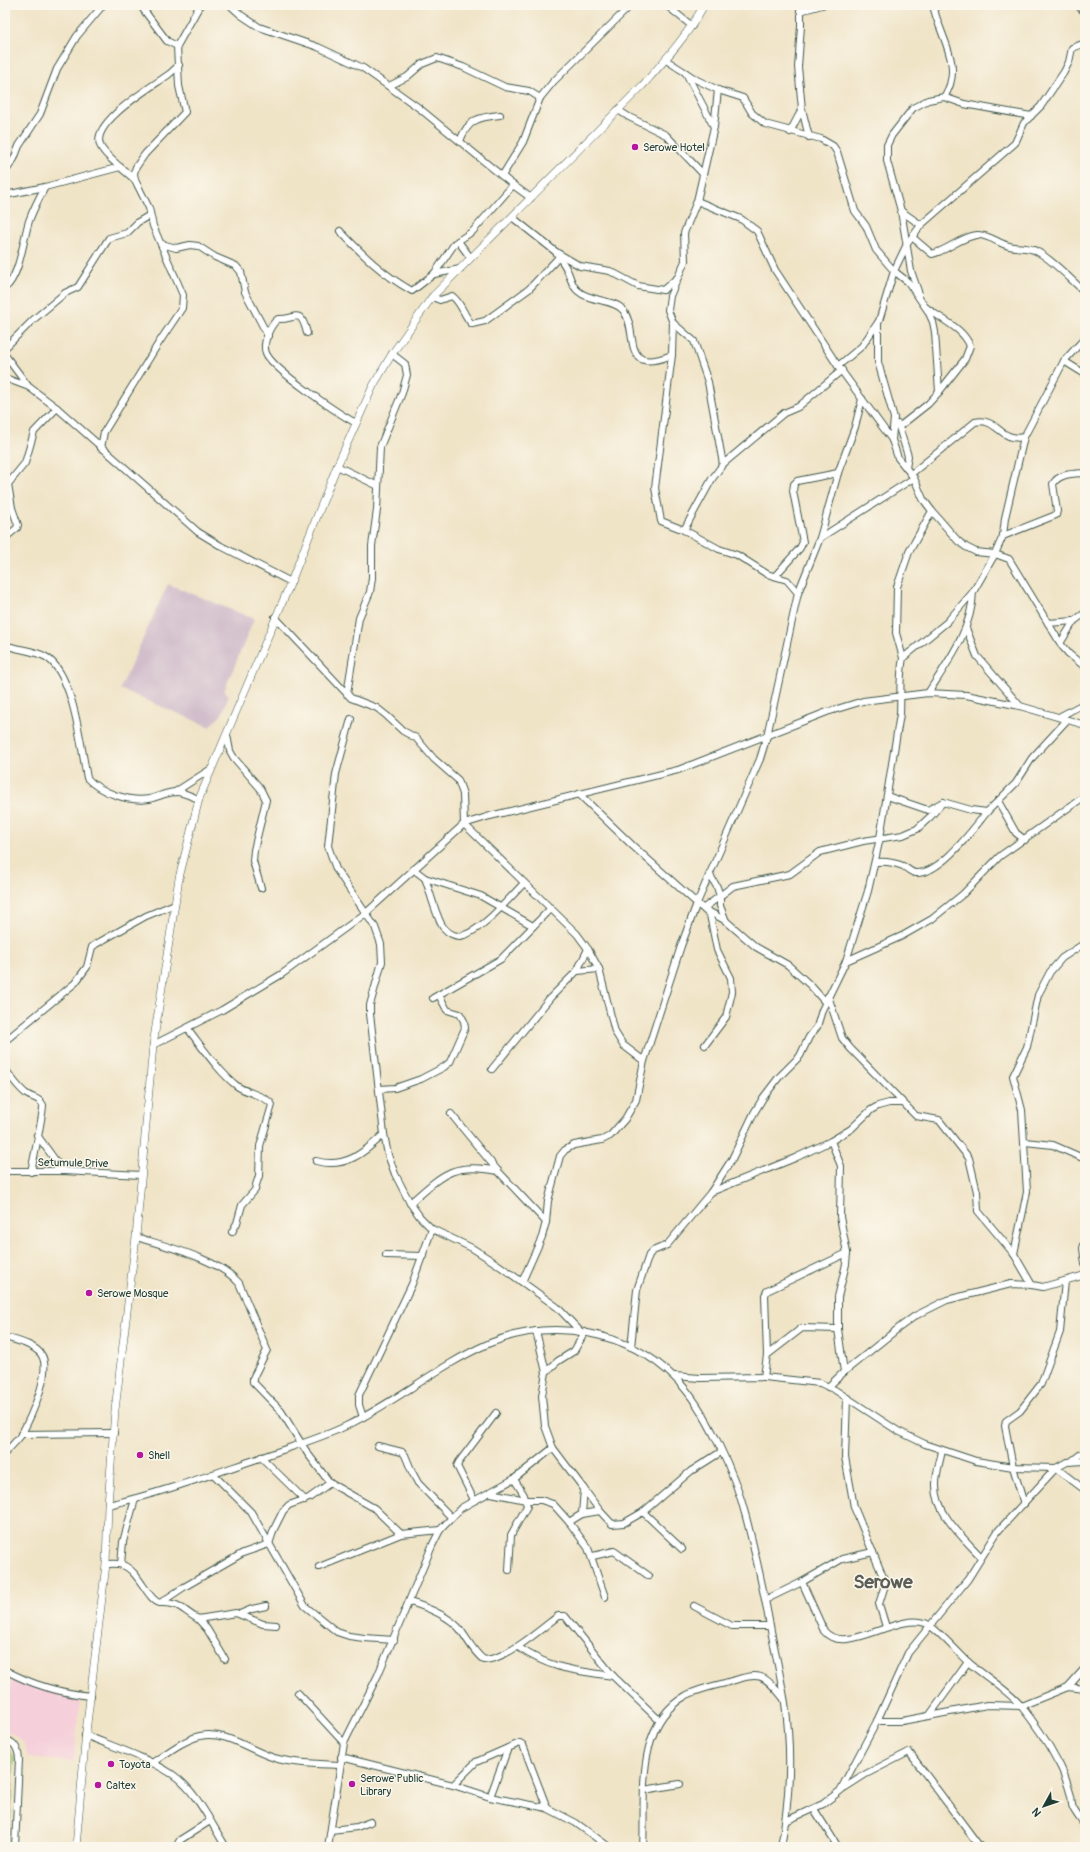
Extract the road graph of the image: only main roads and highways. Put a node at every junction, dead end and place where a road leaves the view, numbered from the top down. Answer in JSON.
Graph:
{"nodes":[{"id":1,"x":704,"y":5,"type":"edge"},
{"id":2,"x":76,"y":1847,"type":"edge"}],
"edges":[{"from":1,"to":2,"type":"main road"}]}
